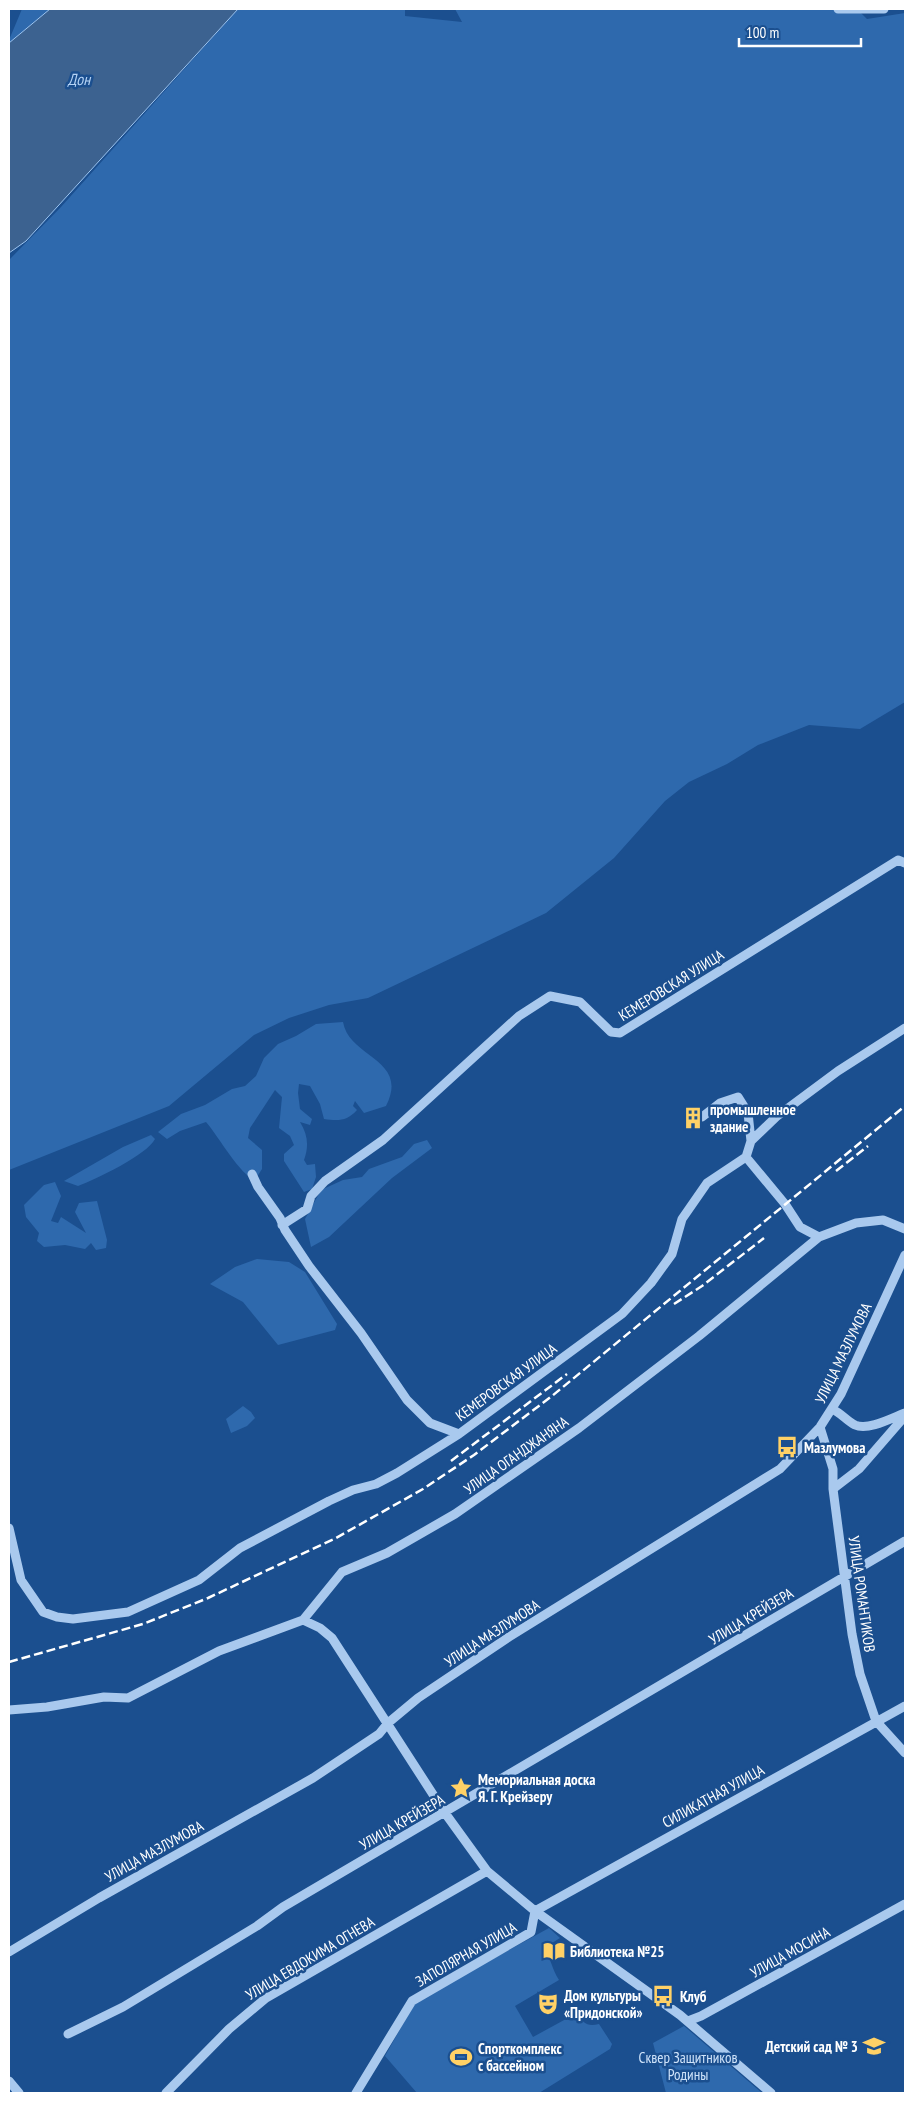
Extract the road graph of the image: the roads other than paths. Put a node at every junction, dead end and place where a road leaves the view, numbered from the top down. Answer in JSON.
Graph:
{"nodes":[{"id":1,"x":838,"y":9,"type":"edge"},
{"id":2,"x":884,"y":9,"type":"edge"},
{"id":3,"x":905,"y":863,"type":"edge"},
{"id":4,"x":905,"y":1028,"type":"edge"},
{"id":5,"x":702,"y":1117,"type":"dead end"},
{"id":6,"x":751,"y":1141,"type":"junction"},
{"id":7,"x":746,"y":1157,"type":"junction"},
{"id":8,"x":252,"y":1174,"type":"dead end"},
{"id":9,"x":282,"y":1225,"type":"junction"},
{"id":10,"x":905,"y":1230,"type":"edge"},
{"id":11,"x":819,"y":1237,"type":"junction"},
{"id":12,"x":905,"y":1255,"type":"edge"},
{"id":13,"x":832,"y":1409,"type":"junction"},
{"id":14,"x":905,"y":1414,"type":"edge"},
{"id":15,"x":820,"y":1427,"type":"junction"},
{"id":16,"x":459,"y":1434,"type":"junction"},
{"id":17,"x":834,"y":1489,"type":"junction"},
{"id":18,"x":9,"y":1528,"type":"edge"},
{"id":19,"x":905,"y":1541,"type":"edge"},
{"id":20,"x":845,"y":1576,"type":"junction"},
{"id":21,"x":303,"y":1620,"type":"junction"},
{"id":22,"x":905,"y":1706,"type":"edge"},
{"id":23,"x":9,"y":1710,"type":"edge"},
{"id":24,"x":876,"y":1721,"type":"junction"},
{"id":25,"x":388,"y":1723,"type":"junction"},
{"id":26,"x":905,"y":1753,"type":"edge"},
{"id":27,"x":445,"y":1812,"type":"junction"},
{"id":28,"x":487,"y":1871,"type":"junction"},
{"id":29,"x":905,"y":1904,"type":"edge"},
{"id":30,"x":535,"y":1911,"type":"junction"},
{"id":31,"x":9,"y":1952,"type":"edge"},
{"id":32,"x":688,"y":2021,"type":"junction"},
{"id":33,"x":68,"y":2034,"type":"dead end"},
{"id":34,"x":9,"y":2081,"type":"edge"},
{"id":35,"x":19,"y":2093,"type":"edge"},
{"id":36,"x":166,"y":2093,"type":"edge"},
{"id":37,"x":356,"y":2093,"type":"edge"},
{"id":38,"x":771,"y":2093,"type":"edge"}],
"edges":[{"from":1,"to":2,"type":"street"},
{"from":3,"to":9,"type":"street","name":"КЕМЕРОВСКАЯ УЛИЦА"},
{"from":4,"to":6,"type":"street"},
{"from":5,"to":6,"type":"street"},
{"from":6,"to":7,"type":"street"},
{"from":7,"to":11,"type":"street"},
{"from":7,"to":16,"type":"street","name":"КЕМЕРОВСКАЯ УЛИЦА"},
{"from":8,"to":9,"type":"street"},
{"from":9,"to":16,"type":"street"},
{"from":10,"to":11,"type":"street","name":"УЛИЦА ОГАНДЖАНЯНА"},
{"from":11,"to":21,"type":"street","name":"УЛИЦА ОГАНДЖАНЯНА"},
{"from":12,"to":13,"type":"street","name":"УЛИЦА МАЗЛУМОВА"},
{"from":13,"to":14,"type":"street"},
{"from":13,"to":15,"type":"street","name":"УЛИЦА МАЗЛУМОВА"},
{"from":14,"to":17,"type":"street"},
{"from":15,"to":17,"type":"street","name":"УЛИЦА РОМАНТИКОВ"},
{"from":15,"to":25,"type":"street","name":"УЛИЦА МАЗЛУМОВА"},
{"from":16,"to":18,"type":"street","name":"КЕМЕРОВСКАЯ УЛИЦА"},
{"from":17,"to":20,"type":"street","name":"УЛИЦА РОМАНТИКОВ"},
{"from":19,"to":20,"type":"street","name":"УЛИЦА КРЕЙЗЕРА"},
{"from":20,"to":24,"type":"street","name":"УЛИЦА РОМАНТИКОВ"},
{"from":20,"to":27,"type":"street","name":"УЛИЦА КРЕЙЗЕРА"},
{"from":21,"to":23,"type":"street","name":"УЛИЦА ОГАНДЖАНЯНА"},
{"from":21,"to":25,"type":"street"},
{"from":22,"to":24,"type":"street","name":"СИЛИКАТНАЯ УЛИЦА"},
{"from":24,"to":26,"type":"street","name":"УЛИЦА РОМАНТИКОВ"},
{"from":24,"to":30,"type":"street","name":"СИЛИКАТНАЯ УЛИЦА"},
{"from":25,"to":27,"type":"street"},
{"from":25,"to":31,"type":"street","name":"УЛИЦА МАЗЛУМОВА"},
{"from":27,"to":28,"type":"street"},
{"from":27,"to":33,"type":"street","name":"УЛИЦА КРЕЙЗЕРА"},
{"from":28,"to":30,"type":"street"},
{"from":28,"to":36,"type":"street","name":"УЛИЦА ЕВДОКИМА ОГНЕВА"},
{"from":29,"to":32,"type":"street","name":"УЛИЦА МОСИНА"},
{"from":30,"to":32,"type":"street"},
{"from":30,"to":37,"type":"street","name":"ЗАПОЛЯРНАЯ УЛИЦА"},
{"from":32,"to":38,"type":"street"},
{"from":34,"to":35,"type":"street"}]}
